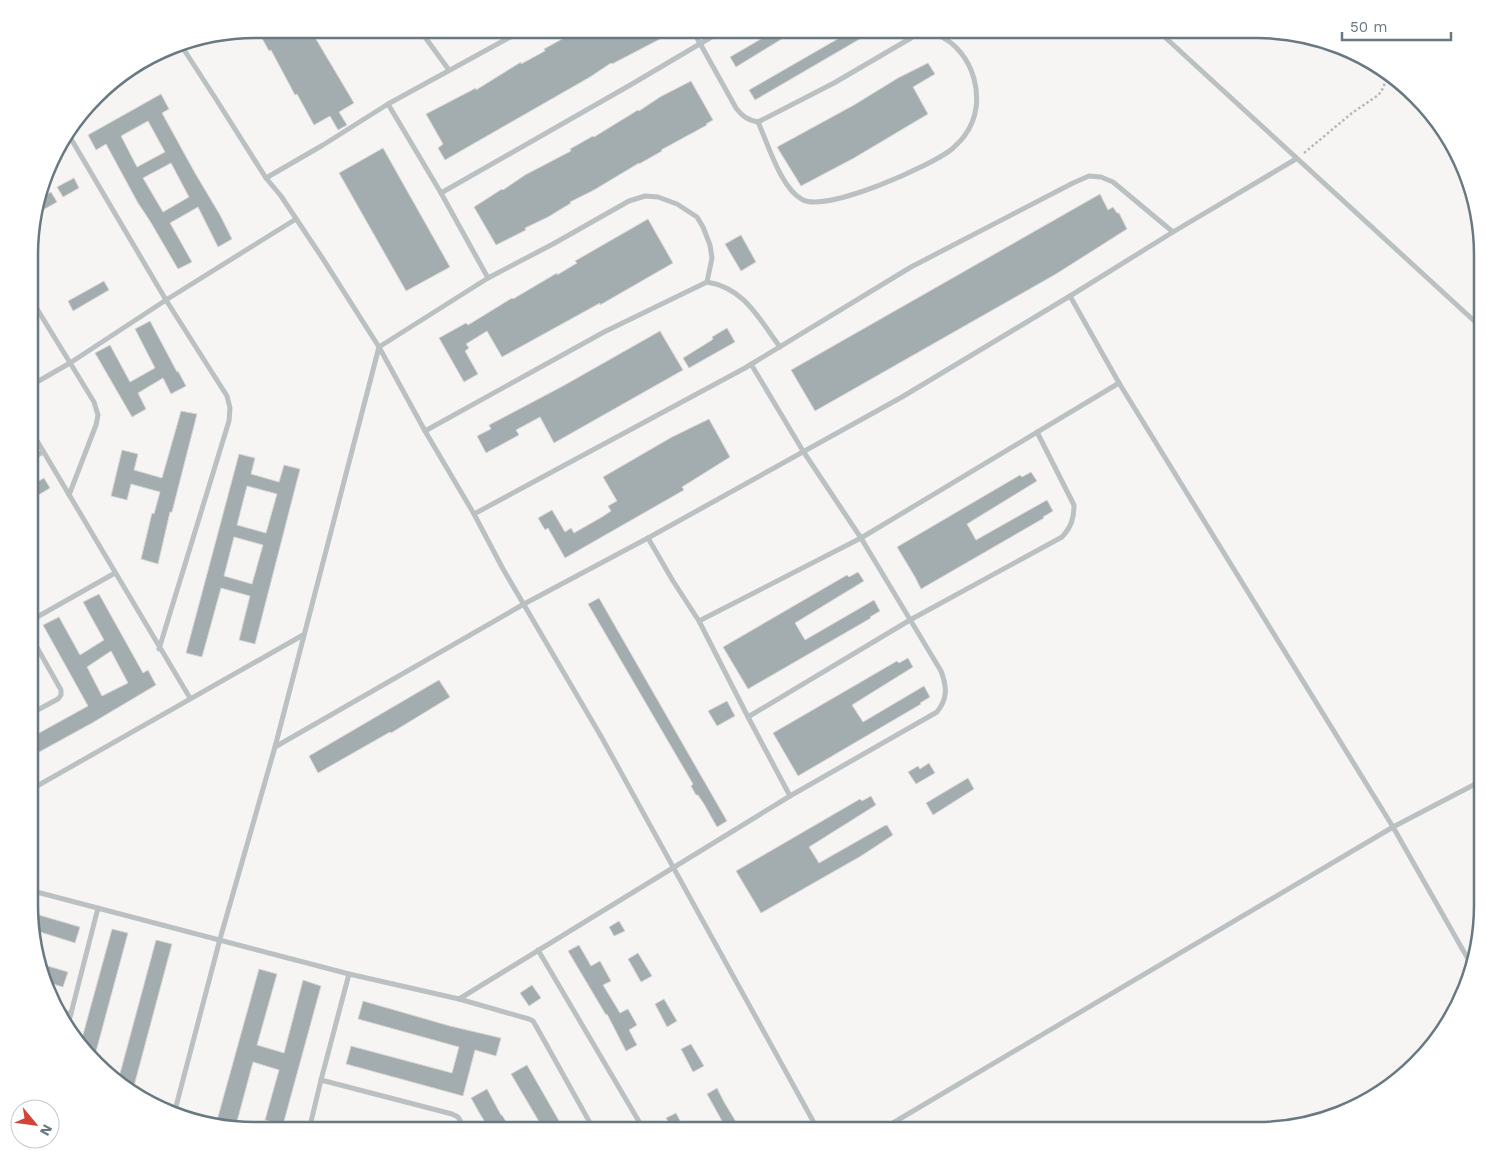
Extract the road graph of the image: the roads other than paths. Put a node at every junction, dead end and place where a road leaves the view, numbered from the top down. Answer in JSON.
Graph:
{"nodes":[{"id":1,"x":426,"y":38,"type":"edge"},
{"id":2,"x":508,"y":38,"type":"edge"},
{"id":3,"x":697,"y":38,"type":"edge"},
{"id":4,"x":709,"y":38,"type":"edge"},
{"id":5,"x":907,"y":38,"type":"edge"},
{"id":6,"x":943,"y":38,"type":"edge"},
{"id":7,"x":1166,"y":38,"type":"edge"},
{"id":8,"x":700,"y":43,"type":"junction"},
{"id":9,"x":184,"y":49,"type":"edge"},
{"id":10,"x":449,"y":70,"type":"junction"},
{"id":11,"x":388,"y":104,"type":"junction"},
{"id":12,"x":758,"y":122,"type":"junction"},
{"id":13,"x":71,"y":139,"type":"edge"},
{"id":14,"x":1296,"y":159,"type":"junction"},
{"id":15,"x":266,"y":178,"type":"junction"},
{"id":16,"x":441,"y":193,"type":"junction"},
{"id":17,"x":296,"y":219,"type":"junction"},
{"id":18,"x":1172,"y":232,"type":"junction"},
{"id":19,"x":488,"y":278,"type":"junction"},
{"id":20,"x":707,"y":282,"type":"junction"},
{"id":21,"x":1070,"y":296,"type":"junction"},
{"id":22,"x":166,"y":300,"type":"junction"},
{"id":23,"x":38,"y":310,"type":"edge"},
{"id":24,"x":1474,"y":321,"type":"edge"},
{"id":25,"x":379,"y":347,"type":"junction"},
{"id":26,"x":780,"y":347,"type":"junction"},
{"id":27,"x":70,"y":363,"type":"junction"},
{"id":28,"x":751,"y":364,"type":"junction"},
{"id":29,"x":38,"y":381,"type":"edge"},
{"id":30,"x":1119,"y":383,"type":"junction"},
{"id":31,"x":425,"y":431,"type":"junction"},
{"id":32,"x":1037,"y":432,"type":"junction"},
{"id":33,"x":38,"y":443,"type":"edge"},
{"id":34,"x":803,"y":451,"type":"junction"},
{"id":35,"x":43,"y":452,"type":"junction"},
{"id":36,"x":38,"y":455,"type":"edge"},
{"id":37,"x":69,"y":495,"type":"junction"},
{"id":38,"x":474,"y":514,"type":"junction"},
{"id":39,"x":648,"y":538,"type":"junction"},
{"id":40,"x":861,"y":538,"type":"junction"},
{"id":41,"x":115,"y":573,"type":"junction"},
{"id":42,"x":524,"y":604,"type":"junction"},
{"id":43,"x":38,"y":616,"type":"edge"},
{"id":44,"x":910,"y":620,"type":"junction"},
{"id":45,"x":699,"y":621,"type":"junction"},
{"id":46,"x":303,"y":635,"type":"junction"},
{"id":47,"x":159,"y":648,"type":"junction"},
{"id":48,"x":38,"y":649,"type":"edge"},
{"id":49,"x":190,"y":698,"type":"junction"},
{"id":50,"x":38,"y":710,"type":"edge"},
{"id":51,"x":748,"y":717,"type":"junction"},
{"id":52,"x":276,"y":747,"type":"junction"},
{"id":53,"x":38,"y":785,"type":"edge"},
{"id":54,"x":1474,"y":785,"type":"edge"},
{"id":55,"x":790,"y":796,"type":"junction"},
{"id":56,"x":1393,"y":827,"type":"junction"},
{"id":57,"x":674,"y":868,"type":"junction"},
{"id":58,"x":38,"y":892,"type":"edge"},
{"id":59,"x":98,"y":908,"type":"junction"},
{"id":60,"x":220,"y":939,"type":"junction"},
{"id":61,"x":538,"y":950,"type":"junction"},
{"id":62,"x":1468,"y":958,"type":"edge"},
{"id":63,"x":349,"y":974,"type":"junction"},
{"id":64,"x":459,"y":999,"type":"junction"},
{"id":65,"x":67,"y":1013,"type":"edge"},
{"id":66,"x":71,"y":1014,"type":"junction"},
{"id":67,"x":70,"y":1018,"type":"edge"},
{"id":68,"x":321,"y":1080,"type":"junction"},
{"id":69,"x":176,"y":1107,"type":"edge"},
{"id":70,"x":311,"y":1122,"type":"edge"},
{"id":71,"x":461,"y":1122,"type":"edge"},
{"id":72,"x":590,"y":1122,"type":"edge"},
{"id":73,"x":639,"y":1122,"type":"edge"},
{"id":74,"x":814,"y":1122,"type":"edge"},
{"id":75,"x":895,"y":1122,"type":"edge"}],
"edges":[{"from":1,"to":10,"type":"street"},
{"from":2,"to":10,"type":"street"},
{"from":3,"to":8,"type":"street"},
{"from":4,"to":8,"type":"street"},
{"from":5,"to":12,"type":"street"},
{"from":6,"to":12,"type":"street"},
{"from":7,"to":14,"type":"street"},
{"from":8,"to":12,"type":"street"},
{"from":8,"to":16,"type":"street"},
{"from":9,"to":15,"type":"street"},
{"from":10,"to":11,"type":"street"},
{"from":11,"to":15,"type":"street"},
{"from":11,"to":16,"type":"street"},
{"from":13,"to":22,"type":"street"},
{"from":14,"to":18,"type":"street"},
{"from":14,"to":24,"type":"street"},
{"from":15,"to":17,"type":"street"},
{"from":16,"to":19,"type":"street"},
{"from":17,"to":22,"type":"street"},
{"from":17,"to":25,"type":"street"},
{"from":18,"to":21,"type":"street"},
{"from":18,"to":26,"type":"street"},
{"from":19,"to":20,"type":"street"},
{"from":19,"to":25,"type":"street"},
{"from":20,"to":26,"type":"street"},
{"from":20,"to":31,"type":"street"},
{"from":21,"to":30,"type":"street"},
{"from":21,"to":34,"type":"street"},
{"from":22,"to":27,"type":"street"},
{"from":22,"to":47,"type":"street"},
{"from":23,"to":27,"type":"street"},
{"from":25,"to":31,"type":"street"},
{"from":25,"to":46,"type":"street"},
{"from":26,"to":28,"type":"street"},
{"from":27,"to":29,"type":"street"},
{"from":27,"to":37,"type":"street"},
{"from":28,"to":34,"type":"street"},
{"from":28,"to":38,"type":"street"},
{"from":30,"to":32,"type":"street"},
{"from":30,"to":56,"type":"street"},
{"from":31,"to":38,"type":"street"},
{"from":32,"to":40,"type":"street"},
{"from":32,"to":44,"type":"street"},
{"from":33,"to":35,"type":"street"},
{"from":34,"to":39,"type":"street"},
{"from":34,"to":40,"type":"street"},
{"from":35,"to":36,"type":"street"},
{"from":35,"to":37,"type":"street"},
{"from":37,"to":41,"type":"street"},
{"from":38,"to":42,"type":"street"},
{"from":39,"to":42,"type":"street"},
{"from":39,"to":45,"type":"street"},
{"from":40,"to":44,"type":"street"},
{"from":40,"to":45,"type":"street"},
{"from":41,"to":43,"type":"street"},
{"from":41,"to":47,"type":"street"},
{"from":42,"to":52,"type":"street"},
{"from":42,"to":57,"type":"street"},
{"from":44,"to":51,"type":"street"},
{"from":44,"to":55,"type":"street"},
{"from":45,"to":51,"type":"street"},
{"from":46,"to":49,"type":"street"},
{"from":46,"to":52,"type":"street"},
{"from":47,"to":49,"type":"street"},
{"from":48,"to":50,"type":"street"},
{"from":49,"to":53,"type":"street"},
{"from":51,"to":55,"type":"street"},
{"from":52,"to":60,"type":"street"},
{"from":54,"to":56,"type":"street"},
{"from":55,"to":57,"type":"street"},
{"from":56,"to":62,"type":"street"},
{"from":56,"to":75,"type":"street"},
{"from":57,"to":61,"type":"street"},
{"from":57,"to":74,"type":"street"},
{"from":58,"to":59,"type":"street"},
{"from":59,"to":60,"type":"street"},
{"from":59,"to":66,"type":"street"},
{"from":60,"to":63,"type":"street"},
{"from":60,"to":69,"type":"street"},
{"from":61,"to":64,"type":"street"},
{"from":61,"to":73,"type":"street"},
{"from":63,"to":64,"type":"street"},
{"from":63,"to":68,"type":"street"},
{"from":64,"to":72,"type":"street"},
{"from":65,"to":66,"type":"street"},
{"from":66,"to":67,"type":"street"},
{"from":68,"to":70,"type":"street"},
{"from":68,"to":71,"type":"street"}]}
